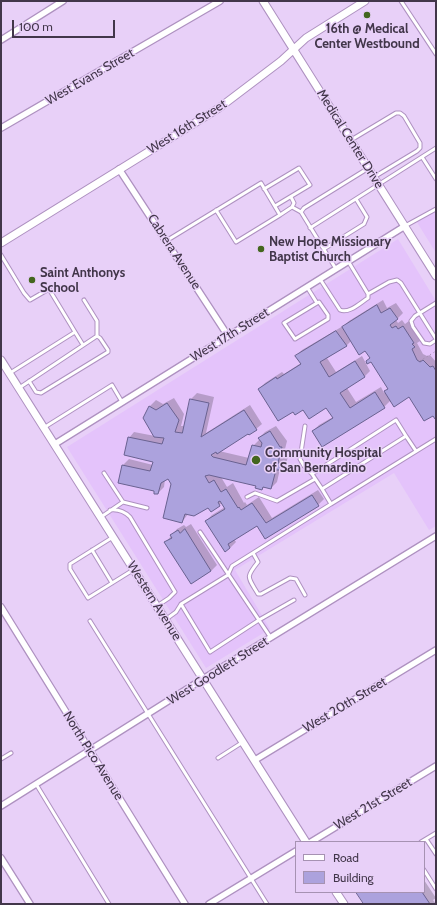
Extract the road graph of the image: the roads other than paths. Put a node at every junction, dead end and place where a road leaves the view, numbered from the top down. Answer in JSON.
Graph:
{"nodes":[{"id":1,"x":63,"y":1,"type":"edge"},
{"id":2,"x":220,"y":1,"type":"edge"},
{"id":3,"x":263,"y":1,"type":"edge"},
{"id":4,"x":365,"y":1,"type":"edge"},
{"id":5,"x":401,"y":1,"type":"edge"},
{"id":6,"x":1,"y":40,"type":"edge"},
{"id":7,"x":294,"y":49,"type":"junction"},
{"id":8,"x":436,"y":54,"type":"edge"},
{"id":9,"x":1,"y":128,"type":"edge"},
{"id":10,"x":351,"y":140,"type":"junction"},
{"id":11,"x":436,"y":148,"type":"edge"},
{"id":12,"x":422,"y":157,"type":"junction"},
{"id":13,"x":368,"y":168,"type":"junction"},
{"id":14,"x":119,"y":169,"type":"junction"},
{"id":15,"x":374,"y":177,"type":"junction"},
{"id":16,"x":436,"y":179,"type":"edge"},
{"id":17,"x":379,"y":184,"type":"junction"},
{"id":18,"x":264,"y":189,"type":"junction"},
{"id":19,"x":291,"y":197,"type":"junction"},
{"id":20,"x":356,"y":199,"type":"junction"},
{"id":21,"x":275,"y":206,"type":"junction"},
{"id":22,"x":292,"y":207,"type":"junction"},
{"id":23,"x":436,"y":209,"type":"edge"},
{"id":24,"x":216,"y":210,"type":"junction"},
{"id":25,"x":301,"y":212,"type":"junction"},
{"id":26,"x":280,"y":215,"type":"junction"},
{"id":27,"x":405,"y":226,"type":"junction"},
{"id":28,"x":310,"y":228,"type":"junction"},
{"id":29,"x":166,"y":241,"type":"junction"},
{"id":30,"x":1,"y":243,"type":"edge"},
{"id":31,"x":324,"y":249,"type":"junction"},
{"id":32,"x":1,"y":255,"type":"edge"},
{"id":33,"x":348,"y":261,"type":"junction"},
{"id":34,"x":336,"y":268,"type":"junction"},
{"id":35,"x":436,"y":276,"type":"edge"},
{"id":36,"x":320,"y":278,"type":"junction"},
{"id":37,"x":307,"y":287,"type":"junction"},
{"id":38,"x":368,"y":294,"type":"junction"},
{"id":39,"x":84,"y":300,"type":"dead end"},
{"id":40,"x":317,"y":303,"type":"junction"},
{"id":41,"x":436,"y":303,"type":"edge"},
{"id":42,"x":419,"y":313,"type":"junction"},
{"id":43,"x":75,"y":332,"type":"junction"},
{"id":44,"x":97,"y":336,"type":"junction"},
{"id":45,"x":228,"y":336,"type":"junction"},
{"id":46,"x":436,"y":340,"type":"edge"},
{"id":47,"x":83,"y":345,"type":"junction"},
{"id":48,"x":1,"y":360,"type":"edge"},
{"id":49,"x":6,"y":370,"type":"edge"},
{"id":50,"x":29,"y":381,"type":"junction"},
{"id":51,"x":19,"y":388,"type":"junction"},
{"id":52,"x":122,"y":402,"type":"junction"},
{"id":53,"x":304,"y":426,"type":"dead end"},
{"id":54,"x":44,"y":428,"type":"junction"},
{"id":55,"x":406,"y":436,"type":"junction"},
{"id":56,"x":436,"y":439,"type":"edge"},
{"id":57,"x":55,"y":444,"type":"junction"},
{"id":58,"x":416,"y":451,"type":"junction"},
{"id":59,"x":104,"y":473,"type":"dead end"},
{"id":60,"x":312,"y":474,"type":"junction"},
{"id":61,"x":315,"y":479,"type":"junction"},
{"id":62,"x":322,"y":489,"type":"junction"},
{"id":63,"x":247,"y":497,"type":"dead end"},
{"id":64,"x":122,"y":502,"type":"junction"},
{"id":65,"x":331,"y":504,"type":"junction"},
{"id":66,"x":147,"y":508,"type":"dead end"},
{"id":67,"x":110,"y":510,"type":"junction"},
{"id":68,"x":101,"y":517,"type":"junction"},
{"id":69,"x":200,"y":532,"type":"dead end"},
{"id":70,"x":436,"y":536,"type":"edge"},
{"id":71,"x":113,"y":537,"type":"junction"},
{"id":72,"x":92,"y":550,"type":"junction"},
{"id":73,"x":252,"y":553,"type":"junction"},
{"id":74,"x":134,"y":569,"type":"junction"},
{"id":75,"x":228,"y":575,"type":"junction"},
{"id":76,"x":112,"y":583,"type":"junction"},
{"id":77,"x":305,"y":595,"type":"dead end"},
{"id":78,"x":294,"y":600,"type":"dead end"},
{"id":79,"x":181,"y":604,"type":"junction"},
{"id":80,"x":157,"y":606,"type":"junction"},
{"id":81,"x":1,"y":607,"type":"edge"},
{"id":82,"x":166,"y":620,"type":"junction"},
{"id":83,"x":259,"y":620,"type":"junction"},
{"id":84,"x":90,"y":621,"type":"dead end"},
{"id":85,"x":271,"y":638,"type":"junction"},
{"id":86,"x":436,"y":650,"type":"edge"},
{"id":87,"x":203,"y":679,"type":"junction"},
{"id":88,"x":148,"y":715,"type":"junction"},
{"id":89,"x":243,"y":742,"type":"junction"},
{"id":90,"x":90,"y":751,"type":"junction"},
{"id":91,"x":11,"y":753,"type":"dead end"},
{"id":92,"x":218,"y":758,"type":"dead end"},
{"id":93,"x":1,"y":759,"type":"edge"},
{"id":94,"x":255,"y":760,"type":"junction"},
{"id":95,"x":436,"y":766,"type":"edge"},
{"id":96,"x":36,"y":784,"type":"junction"},
{"id":97,"x":1,"y":806,"type":"edge"},
{"id":98,"x":436,"y":832,"type":"edge"},
{"id":99,"x":426,"y":839,"type":"junction"},
{"id":100,"x":305,"y":841,"type":"edge"},
{"id":101,"x":313,"y":841,"type":"edge"},
{"id":102,"x":423,"y":841,"type":"edge"},
{"id":103,"x":295,"y":852,"type":"edge"},
{"id":104,"x":436,"y":854,"type":"edge"},
{"id":105,"x":1,"y":858,"type":"edge"},
{"id":106,"x":425,"y":872,"type":"edge"},
{"id":107,"x":251,"y":878,"type":"junction"},
{"id":108,"x":436,"y":889,"type":"edge"},
{"id":109,"x":339,"y":893,"type":"edge"},
{"id":110,"x":30,"y":904,"type":"edge"},
{"id":111,"x":110,"y":904,"type":"edge"},
{"id":112,"x":185,"y":904,"type":"edge"},
{"id":113,"x":209,"y":904,"type":"edge"},
{"id":114,"x":267,"y":904,"type":"edge"},
{"id":115,"x":344,"y":904,"type":"edge"}],
"edges":[{"from":1,"to":6,"type":"street"},
{"from":2,"to":9,"type":"street","name":"West Evans Street"},
{"from":3,"to":7,"type":"street","name":"Medical Center Drive"},
{"from":4,"to":7,"type":"street","name":"West 16th Street"},
{"from":5,"to":8,"type":"lane"},
{"from":7,"to":10,"type":"street","name":"Medical Center Drive"},
{"from":7,"to":14,"type":"street","name":"West 16th Street"},
{"from":10,"to":13,"type":"street","name":"Medical Center Drive"},
{"from":10,"to":15,"type":"lane"},
{"from":11,"to":12,"type":"lane"},
{"from":12,"to":16,"type":"lane"},
{"from":12,"to":17,"type":"lane"},
{"from":13,"to":15,"type":"street","name":"Medical Center Drive"},
{"from":13,"to":25,"type":"lane"},
{"from":14,"to":29,"type":"street","name":"Cabrera Avenue"},
{"from":14,"to":30,"type":"street","name":"West 16th Street"},
{"from":15,"to":17,"type":"street","name":"Medical Center Drive"},
{"from":17,"to":20,"type":"lane"},
{"from":17,"to":27,"type":"street","name":"Medical Center Drive"},
{"from":18,"to":19,"type":"lane"},
{"from":18,"to":21,"type":"lane"},
{"from":18,"to":24,"type":"lane"},
{"from":19,"to":21,"type":"lane"},
{"from":19,"to":22,"type":"lane"},
{"from":20,"to":28,"type":"lane"},
{"from":20,"to":31,"type":"lane"},
{"from":21,"to":26,"type":"lane"},
{"from":22,"to":25,"type":"lane"},
{"from":22,"to":26,"type":"lane"},
{"from":23,"to":27,"type":"lane"},
{"from":24,"to":26,"type":"lane"},
{"from":24,"to":29,"type":"lane"},
{"from":25,"to":28,"type":"lane"},
{"from":27,"to":33,"type":"street","name":"West 17th Street"},
{"from":27,"to":35,"type":"street","name":"Medical Center Drive"},
{"from":28,"to":31,"type":"lane"},
{"from":29,"to":45,"type":"street","name":"Cabrera Avenue"},
{"from":31,"to":34,"type":"lane"},
{"from":32,"to":43,"type":"lane"},
{"from":33,"to":34,"type":"street","name":"West 17th Street"},
{"from":33,"to":38,"type":"lane"},
{"from":34,"to":36,"type":"street","name":"West 17th Street"},
{"from":36,"to":37,"type":"street","name":"West 17th Street"},
{"from":36,"to":38,"type":"lane"},
{"from":37,"to":40,"type":"lane"},
{"from":37,"to":45,"type":"street","name":"West 17th Street"},
{"from":38,"to":42,"type":"lane"},
{"from":39,"to":44,"type":"lane"},
{"from":40,"to":40,"type":"lane"},
{"from":41,"to":42,"type":"lane"},
{"from":42,"to":46,"type":"lane"},
{"from":42,"to":46,"type":"lane"},
{"from":43,"to":47,"type":"lane"},
{"from":43,"to":49,"type":"lane"},
{"from":44,"to":47,"type":"lane"},
{"from":44,"to":50,"type":"lane"},
{"from":45,"to":52,"type":"street","name":"West 17th Street"},
{"from":47,"to":50,"type":"lane"},
{"from":48,"to":49,"type":"street","name":"Western Avenue"},
{"from":49,"to":51,"type":"street","name":"Western Avenue"},
{"from":50,"to":51,"type":"lane"},
{"from":51,"to":54,"type":"street","name":"Western Avenue"},
{"from":52,"to":54,"type":"lane"},
{"from":52,"to":57,"type":"street","name":"West 17th Street"},
{"from":53,"to":60,"type":"lane"},
{"from":54,"to":57,"type":"street","name":"Western Avenue"},
{"from":55,"to":58,"type":"lane"},
{"from":55,"to":60,"type":"lane"},
{"from":55,"to":62,"type":"lane"},
{"from":56,"to":58,"type":"lane"},
{"from":57,"to":68,"type":"street","name":"Western Avenue"},
{"from":58,"to":65,"type":"lane"},
{"from":59,"to":64,"type":"lane"},
{"from":60,"to":61,"type":"lane"},
{"from":61,"to":62,"type":"lane"},
{"from":61,"to":63,"type":"lane"},
{"from":62,"to":65,"type":"lane"},
{"from":64,"to":66,"type":"lane"},
{"from":64,"to":67,"type":"lane"},
{"from":65,"to":73,"type":"lane"},
{"from":67,"to":68,"type":"lane"},
{"from":67,"to":80,"type":"lane"},
{"from":68,"to":71,"type":"street","name":"Western Avenue"},
{"from":69,"to":75,"type":"lane"},
{"from":70,"to":85,"type":"street","name":"West Goodlett Street"},
{"from":71,"to":72,"type":"lane"},
{"from":71,"to":74,"type":"street","name":"Western Avenue"},
{"from":72,"to":76,"type":"lane"},
{"from":72,"to":76,"type":"lane"},
{"from":73,"to":75,"type":"lane"},
{"from":73,"to":77,"type":"lane"},
{"from":74,"to":76,"type":"lane"},
{"from":74,"to":80,"type":"street","name":"Western Avenue"},
{"from":75,"to":79,"type":"lane"},
{"from":75,"to":83,"type":"lane"},
{"from":78,"to":83,"type":"lane"},
{"from":79,"to":82,"type":"lane"},
{"from":79,"to":83,"type":"lane"},
{"from":80,"to":82,"type":"street","name":"Western Avenue"},
{"from":81,"to":90,"type":"street","name":"North Pico Avenue"},
{"from":82,"to":87,"type":"street","name":"Western Avenue"},
{"from":83,"to":85,"type":"lane"},
{"from":84,"to":88,"type":"lane"},
{"from":85,"to":87,"type":"street","name":"West Goodlett Street"},
{"from":86,"to":94,"type":"street","name":"West 20th Street"},
{"from":87,"to":88,"type":"street","name":"West Goodlett Street"},
{"from":87,"to":89,"type":"street","name":"Western Avenue"},
{"from":88,"to":90,"type":"street","name":"West Goodlett Street"},
{"from":88,"to":107,"type":"lane"},
{"from":89,"to":92,"type":"lane"},
{"from":89,"to":94,"type":"street","name":"Western Avenue"},
{"from":90,"to":96,"type":"street","name":"West Goodlett Street"},
{"from":90,"to":112,"type":"street","name":"North Pico Avenue"},
{"from":91,"to":93,"type":"lane"},
{"from":94,"to":100,"type":"street","name":"Western Avenue"},
{"from":95,"to":101,"type":"street","name":"West 21st Street"},
{"from":96,"to":97,"type":"street","name":"West Goodlett Street"},
{"from":96,"to":111,"type":"lane"},
{"from":98,"to":99,"type":"lane"},
{"from":99,"to":102,"type":"lane"},
{"from":99,"to":104,"type":"lane"},
{"from":103,"to":107,"type":"street"},
{"from":105,"to":110,"type":"street"},
{"from":106,"to":108,"type":"lane"},
{"from":107,"to":113,"type":"street"},
{"from":107,"to":114,"type":"lane"},
{"from":109,"to":115,"type":"street"}]}
